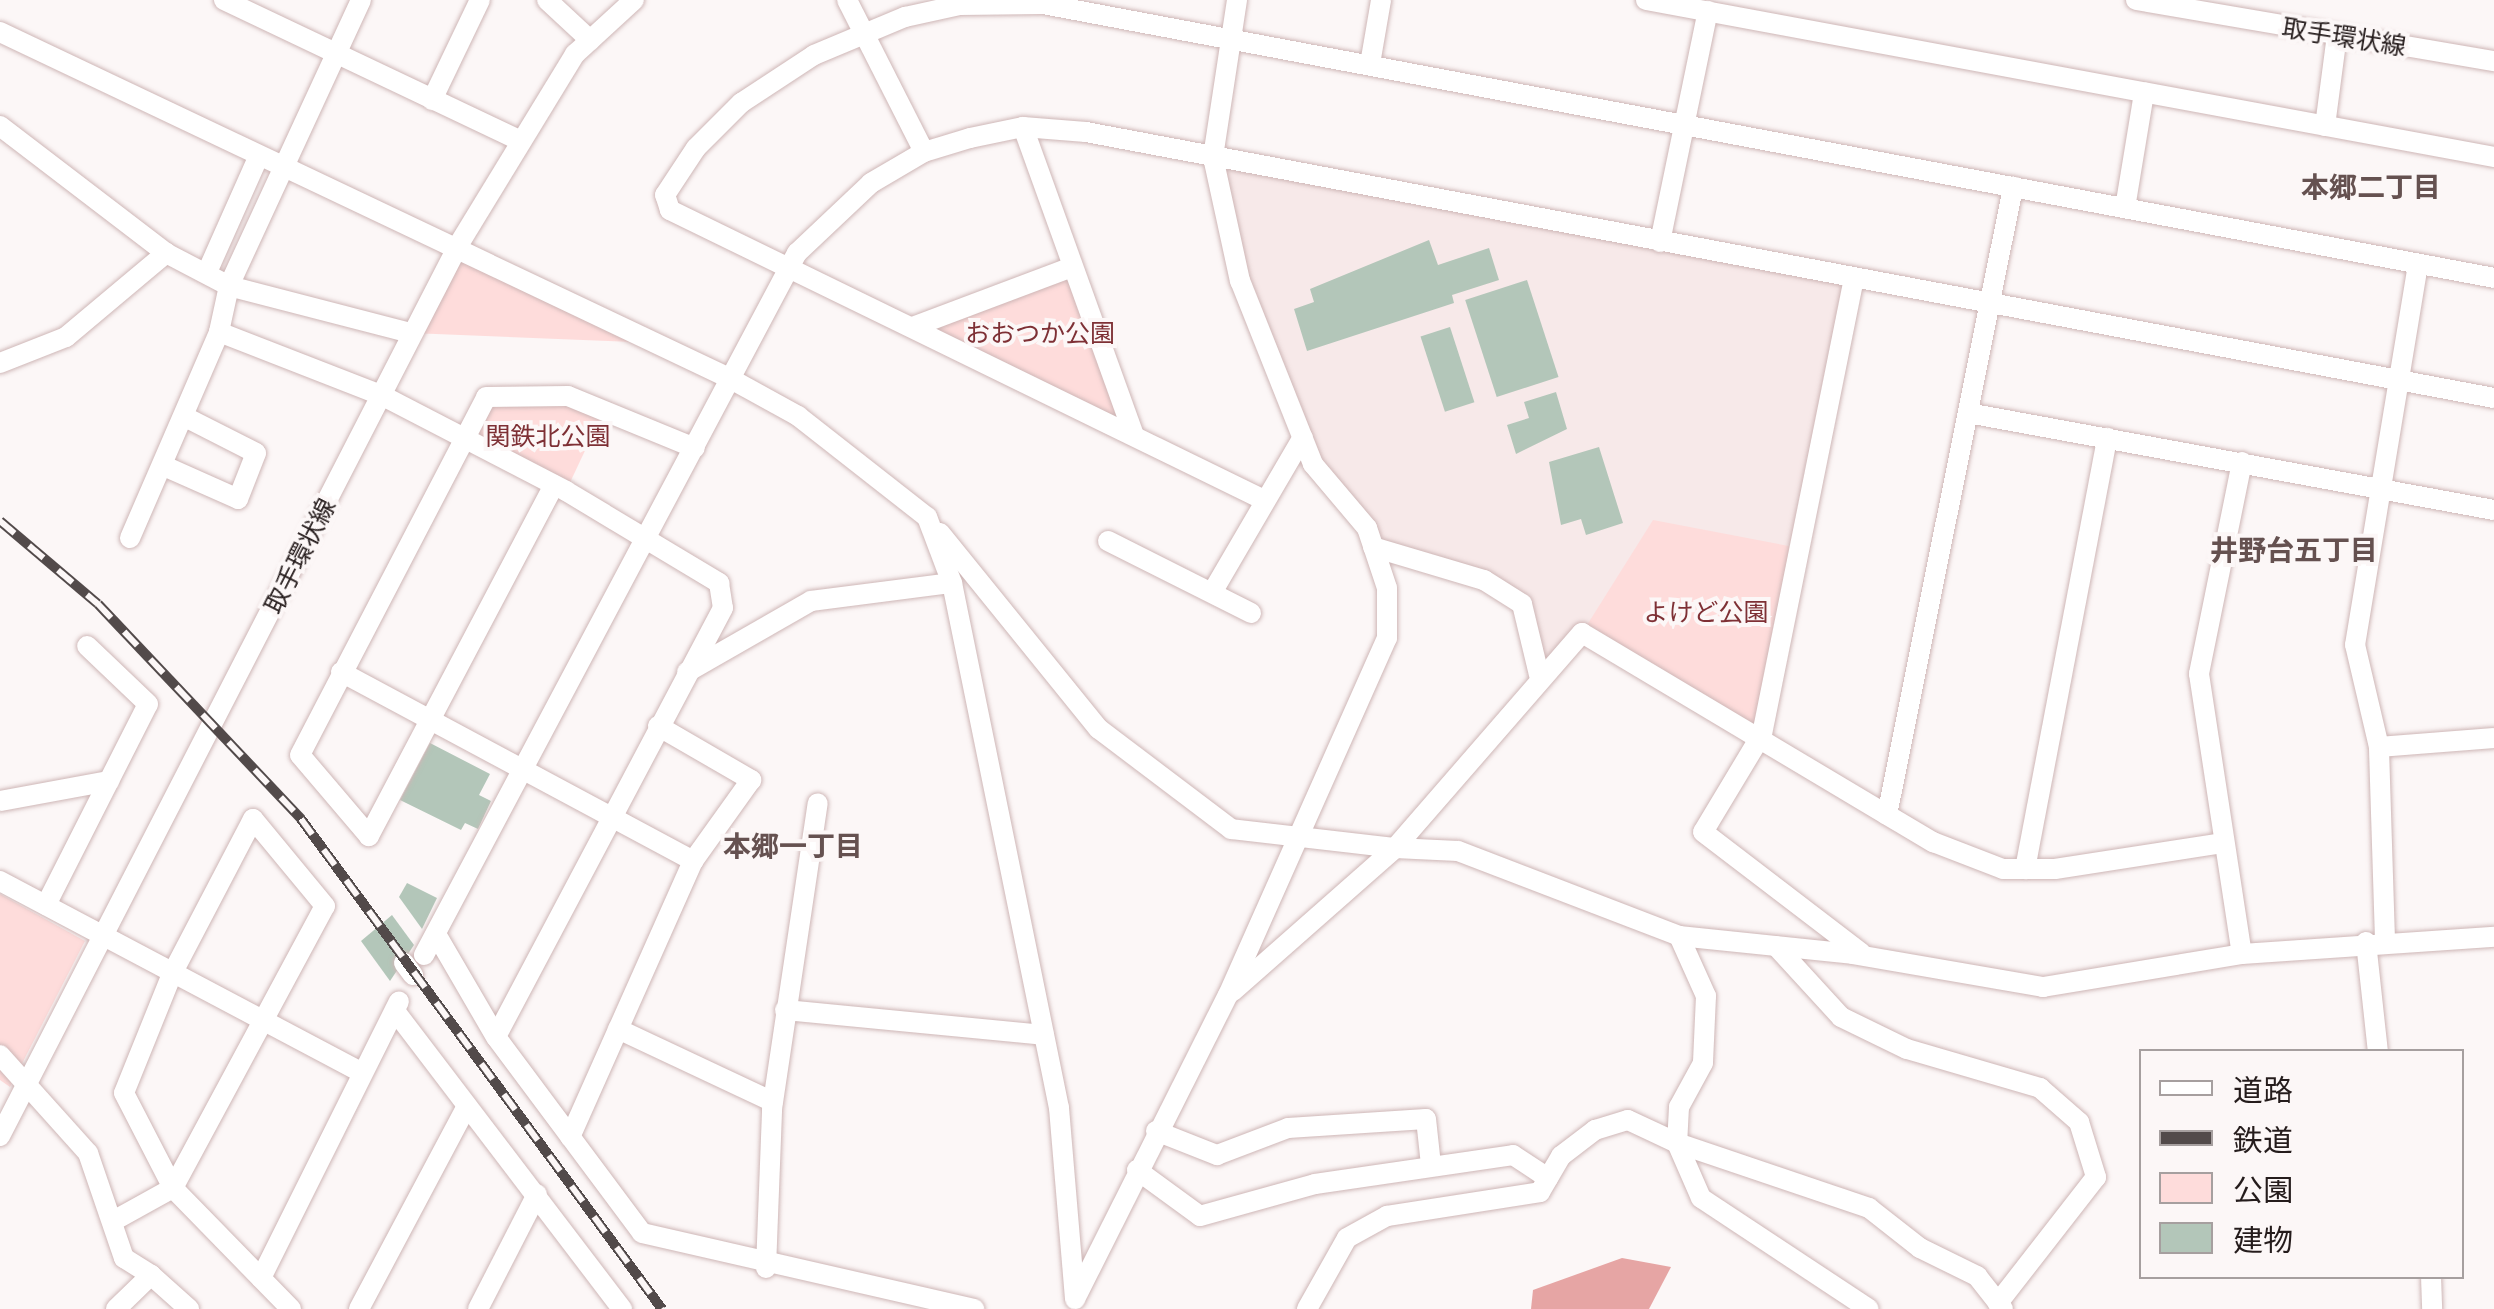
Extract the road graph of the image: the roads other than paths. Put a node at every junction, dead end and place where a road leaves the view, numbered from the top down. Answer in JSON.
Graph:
{"nodes":[{"id":1,"x":361,"y":0,"type":"edge"},
{"id":2,"x":480,"y":0,"type":"edge"},
{"id":3,"x":547,"y":0,"type":"edge"},
{"id":4,"x":634,"y":0,"type":"edge"},
{"id":5,"x":847,"y":0,"type":"edge"},
{"id":6,"x":1236,"y":0,"type":"edge"},
{"id":7,"x":1381,"y":0,"type":"edge"},
{"id":8,"x":1646,"y":0,"type":"edge"},
{"id":9,"x":2136,"y":0,"type":"edge"},
{"id":10,"x":230,"y":1,"type":"edge"},
{"id":11,"x":2229,"y":9,"type":"edge"},
{"id":12,"x":1708,"y":11,"type":"junction"},
{"id":13,"x":0,"y":32,"type":"edge"},
{"id":14,"x":864,"y":33,"type":"junction"},
{"id":15,"x":2337,"y":36,"type":"junction"},
{"id":16,"x":590,"y":40,"type":"junction"},
{"id":17,"x":1229,"y":40,"type":"junction"},
{"id":18,"x":334,"y":54,"type":"junction"},
{"id":19,"x":2494,"y":61,"type":"edge"},
{"id":20,"x":1370,"y":64,"type":"junction"},
{"id":21,"x":2144,"y":93,"type":"junction"},
{"id":22,"x":432,"y":100,"type":"junction"},
{"id":23,"x":1686,"y":125,"type":"junction"},
{"id":24,"x":0,"y":126,"type":"edge"},
{"id":25,"x":1023,"y":126,"type":"junction"},
{"id":26,"x":2325,"y":126,"type":"junction"},
{"id":27,"x":521,"y":142,"type":"junction"},
{"id":28,"x":924,"y":152,"type":"junction"},
{"id":29,"x":1213,"y":157,"type":"junction"},
{"id":30,"x":2494,"y":157,"type":"edge"},
{"id":31,"x":258,"y":160,"type":"junction"},
{"id":32,"x":280,"y":170,"type":"junction"},
{"id":33,"x":2013,"y":186,"type":"junction"},
{"id":34,"x":2126,"y":208,"type":"junction"},
{"id":35,"x":1660,"y":242,"type":"junction"},
{"id":36,"x":459,"y":244,"type":"junction"},
{"id":37,"x":166,"y":253,"type":"junction"},
{"id":38,"x":792,"y":264,"type":"junction"},
{"id":39,"x":2418,"y":264,"type":"junction"},
{"id":40,"x":1072,"y":267,"type":"junction"},
{"id":41,"x":208,"y":270,"type":"junction"},
{"id":42,"x":1854,"y":278,"type":"junction"},
{"id":43,"x":2494,"y":278,"type":"edge"},
{"id":44,"x":229,"y":286,"type":"junction"},
{"id":45,"x":1990,"y":302,"type":"junction"},
{"id":46,"x":915,"y":326,"type":"junction"},
{"id":47,"x":219,"y":332,"type":"junction"},
{"id":48,"x":411,"y":333,"type":"junction"},
{"id":49,"x":0,"y":363,"type":"edge"},
{"id":50,"x":731,"y":379,"type":"junction"},
{"id":51,"x":2397,"y":380,"type":"junction"},
{"id":52,"x":383,"y":396,"type":"junction"},
{"id":53,"x":2494,"y":398,"type":"edge"},
{"id":54,"x":1968,"y":413,"type":"junction"},
{"id":55,"x":186,"y":418,"type":"junction"},
{"id":56,"x":1134,"y":436,"type":"junction"},
{"id":57,"x":464,"y":437,"type":"junction"},
{"id":58,"x":1304,"y":438,"type":"junction"},
{"id":59,"x":2108,"y":438,"type":"junction"},
{"id":60,"x":694,"y":448,"type":"junction"},
{"id":61,"x":2242,"y":462,"type":"junction"},
{"id":62,"x":164,"y":466,"type":"junction"},
{"id":63,"x":554,"y":485,"type":"junction"},
{"id":64,"x":2378,"y":488,"type":"junction"},
{"id":65,"x":1262,"y":499,"type":"junction"},
{"id":66,"x":2494,"y":510,"type":"edge"},
{"id":67,"x":927,"y":517,"type":"junction"},
{"id":68,"x":130,"y":538,"type":"dead end"},
{"id":69,"x":651,"y":540,"type":"junction"},
{"id":70,"x":1108,"y":541,"type":"dead end"},
{"id":71,"x":1373,"y":547,"type":"junction"},
{"id":72,"x":952,"y":583,"type":"junction"},
{"id":73,"x":1213,"y":591,"type":"junction"},
{"id":74,"x":1251,"y":613,"type":"dead end"},
{"id":75,"x":87,"y":646,"type":"dead end"},
{"id":76,"x":341,"y":672,"type":"junction"},
{"id":77,"x":685,"y":673,"type":"junction"},
{"id":78,"x":1538,"y":676,"type":"junction"},
{"id":79,"x":432,"y":718,"type":"junction"},
{"id":80,"x":658,"y":726,"type":"junction"},
{"id":81,"x":1762,"y":734,"type":"junction"},
{"id":82,"x":2494,"y":738,"type":"edge"},
{"id":83,"x":2379,"y":747,"type":"junction"},
{"id":84,"x":526,"y":766,"type":"junction"},
{"id":85,"x":109,"y":781,"type":"junction"},
{"id":86,"x":0,"y":800,"type":"edge"},
{"id":87,"x":818,"y":802,"type":"dead end"},
{"id":88,"x":614,"y":813,"type":"junction"},
{"id":89,"x":1887,"y":815,"type":"junction"},
{"id":90,"x":1298,"y":838,"type":"junction"},
{"id":91,"x":2222,"y":843,"type":"junction"},
{"id":92,"x":1395,"y":848,"type":"junction"},
{"id":93,"x":693,"y":861,"type":"junction"},
{"id":94,"x":2025,"y":869,"type":"junction"},
{"id":95,"x":0,"y":880,"type":"edge"},
{"id":96,"x":46,"y":905,"type":"junction"},
{"id":97,"x":436,"y":934,"type":"junction"},
{"id":98,"x":103,"y":936,"type":"junction"},
{"id":99,"x":1679,"y":936,"type":"junction"},
{"id":100,"x":2494,"y":937,"type":"edge"},
{"id":101,"x":2376,"y":941,"type":"junction"},
{"id":102,"x":1776,"y":946,"type":"junction"},
{"id":103,"x":424,"y":954,"type":"dead end"},
{"id":104,"x":2242,"y":954,"type":"junction"},
{"id":105,"x":1868,"y":958,"type":"junction"},
{"id":106,"x":172,"y":974,"type":"junction"},
{"id":107,"x":1228,"y":996,"type":"junction"},
{"id":108,"x":784,"y":1010,"type":"junction"},
{"id":109,"x":265,"y":1020,"type":"junction"},
{"id":110,"x":618,"y":1029,"type":"junction"},
{"id":111,"x":1044,"y":1034,"type":"junction"},
{"id":112,"x":496,"y":1036,"type":"junction"},
{"id":113,"x":2378,"y":1049,"type":"edge"},
{"id":114,"x":0,"y":1055,"type":"edge"},
{"id":115,"x":362,"y":1073,"type":"junction"},
{"id":116,"x":28,"y":1082,"type":"junction"},
{"id":117,"x":772,"y":1102,"type":"junction"},
{"id":118,"x":467,"y":1106,"type":"junction"},
{"id":119,"x":1156,"y":1132,"type":"junction"},
{"id":120,"x":0,"y":1136,"type":"edge"},
{"id":121,"x":570,"y":1137,"type":"junction"},
{"id":122,"x":1677,"y":1143,"type":"junction"},
{"id":123,"x":1431,"y":1165,"type":"junction"},
{"id":124,"x":1137,"y":1170,"type":"junction"},
{"id":125,"x":1548,"y":1178,"type":"junction"},
{"id":126,"x":174,"y":1188,"type":"junction"},
{"id":127,"x":538,"y":1194,"type":"junction"},
{"id":128,"x":115,"y":1220,"type":"junction"},
{"id":129,"x":766,"y":1268,"type":"junction"},
{"id":130,"x":152,"y":1275,"type":"junction"},
{"id":131,"x":261,"y":1278,"type":"junction"},
{"id":132,"x":2431,"y":1279,"type":"edge"},
{"id":133,"x":606,"y":1287,"type":"junction"},
{"id":134,"x":1075,"y":1304,"type":"edge"},
{"id":135,"x":2001,"y":1306,"type":"edge"},
{"id":136,"x":116,"y":1309,"type":"edge"},
{"id":137,"x":189,"y":1309,"type":"edge"},
{"id":138,"x":291,"y":1309,"type":"edge"},
{"id":139,"x":359,"y":1309,"type":"edge"},
{"id":140,"x":478,"y":1309,"type":"edge"},
{"id":141,"x":594,"y":1309,"type":"edge"},
{"id":142,"x":622,"y":1309,"type":"edge"},
{"id":143,"x":974,"y":1309,"type":"edge"},
{"id":144,"x":1307,"y":1309,"type":"edge"},
{"id":145,"x":1869,"y":1309,"type":"edge"},
{"id":146,"x":2432,"y":1309,"type":"edge"}],
"edges":[{"from":1,"to":18,"type":"street"},
{"from":2,"to":22,"type":"street"},
{"from":3,"to":16,"type":"street"},
{"from":4,"to":16,"type":"street","name":"取手環状線"},
{"from":5,"to":14,"type":"street"},
{"from":6,"to":17,"type":"street"},
{"from":7,"to":20,"type":"street"},
{"from":8,"to":12,"type":"street"},
{"from":9,"to":11,"type":"street","name":"取手環状線"},
{"from":10,"to":18,"type":"street"},
{"from":11,"to":15,"type":"street","name":"取手環状線"},
{"from":12,"to":21,"type":"street"},
{"from":12,"to":23,"type":"street"},
{"from":13,"to":31,"type":"street"},
{"from":14,"to":17,"type":"street"},
{"from":14,"to":28,"type":"street"},
{"from":14,"to":38,"type":"street"},
{"from":15,"to":19,"type":"street","name":"取手環状線"},
{"from":15,"to":26,"type":"street"},
{"from":16,"to":27,"type":"street","name":"取手環状線"},
{"from":17,"to":20,"type":"street"},
{"from":17,"to":29,"type":"street"},
{"from":18,"to":22,"type":"street"},
{"from":18,"to":32,"type":"street"},
{"from":20,"to":23,"type":"street"},
{"from":21,"to":26,"type":"street"},
{"from":21,"to":34,"type":"street"},
{"from":22,"to":27,"type":"street"},
{"from":23,"to":33,"type":"street"},
{"from":23,"to":35,"type":"street"},
{"from":24,"to":37,"type":"street"},
{"from":25,"to":28,"type":"street"},
{"from":25,"to":29,"type":"street"},
{"from":25,"to":40,"type":"street"},
{"from":26,"to":30,"type":"street"},
{"from":27,"to":36,"type":"street","name":"取手環状線"},
{"from":28,"to":38,"type":"street"},
{"from":29,"to":35,"type":"street"},
{"from":29,"to":58,"type":"street"},
{"from":31,"to":32,"type":"street"},
{"from":31,"to":41,"type":"street"},
{"from":32,"to":36,"type":"street"},
{"from":32,"to":44,"type":"street"},
{"from":33,"to":34,"type":"street"},
{"from":33,"to":45,"type":"street"},
{"from":34,"to":39,"type":"street"},
{"from":35,"to":42,"type":"street"},
{"from":36,"to":48,"type":"street","name":"取手環状線"},
{"from":36,"to":50,"type":"street"},
{"from":37,"to":41,"type":"street"},
{"from":37,"to":49,"type":"street"},
{"from":38,"to":46,"type":"street"},
{"from":38,"to":50,"type":"street"},
{"from":39,"to":43,"type":"street"},
{"from":39,"to":51,"type":"street"},
{"from":40,"to":46,"type":"street"},
{"from":40,"to":56,"type":"street"},
{"from":41,"to":44,"type":"street"},
{"from":42,"to":45,"type":"street"},
{"from":42,"to":81,"type":"street"},
{"from":44,"to":47,"type":"street"},
{"from":44,"to":48,"type":"street"},
{"from":45,"to":51,"type":"street"},
{"from":45,"to":54,"type":"street"},
{"from":46,"to":56,"type":"street"},
{"from":47,"to":52,"type":"street"},
{"from":47,"to":55,"type":"street"},
{"from":48,"to":52,"type":"street","name":"取手環状線"},
{"from":50,"to":60,"type":"street"},
{"from":50,"to":67,"type":"street"},
{"from":51,"to":53,"type":"street"},
{"from":51,"to":64,"type":"street"},
{"from":52,"to":57,"type":"street"},
{"from":52,"to":98,"type":"street","name":"取手環状線"},
{"from":54,"to":59,"type":"street"},
{"from":54,"to":89,"type":"street"},
{"from":55,"to":62,"type":"street"},
{"from":55,"to":62,"type":"street"},
{"from":56,"to":65,"type":"street"},
{"from":57,"to":60,"type":"street"},
{"from":57,"to":63,"type":"street"},
{"from":57,"to":76,"type":"street"},
{"from":58,"to":65,"type":"street"},
{"from":58,"to":71,"type":"street"},
{"from":59,"to":61,"type":"street"},
{"from":59,"to":94,"type":"street"},
{"from":60,"to":69,"type":"street"},
{"from":61,"to":64,"type":"street"},
{"from":61,"to":91,"type":"street"},
{"from":62,"to":68,"type":"street"},
{"from":63,"to":69,"type":"street"},
{"from":63,"to":79,"type":"street"},
{"from":64,"to":66,"type":"street"},
{"from":64,"to":83,"type":"street"},
{"from":65,"to":73,"type":"street"},
{"from":67,"to":72,"type":"street"},
{"from":67,"to":90,"type":"street"},
{"from":69,"to":77,"type":"street"},
{"from":69,"to":84,"type":"street"},
{"from":70,"to":73,"type":"street"},
{"from":71,"to":78,"type":"street"},
{"from":71,"to":90,"type":"street"},
{"from":72,"to":77,"type":"street"},
{"from":72,"to":111,"type":"street"},
{"from":73,"to":74,"type":"street"},
{"from":75,"to":85,"type":"street"},
{"from":76,"to":79,"type":"street"},
{"from":76,"to":79,"type":"street"},
{"from":77,"to":80,"type":"street"},
{"from":78,"to":81,"type":"street"},
{"from":78,"to":92,"type":"street"},
{"from":79,"to":84,"type":"street"},
{"from":80,"to":88,"type":"street"},
{"from":80,"to":93,"type":"street"},
{"from":81,"to":89,"type":"street"},
{"from":81,"to":105,"type":"street"},
{"from":82,"to":83,"type":"street"},
{"from":83,"to":101,"type":"street"},
{"from":84,"to":88,"type":"street"},
{"from":84,"to":97,"type":"street"},
{"from":85,"to":86,"type":"street"},
{"from":85,"to":96,"type":"street"},
{"from":87,"to":108,"type":"street"},
{"from":88,"to":93,"type":"street"},
{"from":88,"to":112,"type":"street"},
{"from":89,"to":94,"type":"street"},
{"from":90,"to":92,"type":"street"},
{"from":90,"to":107,"type":"street"},
{"from":91,"to":94,"type":"street"},
{"from":91,"to":104,"type":"street"},
{"from":92,"to":99,"type":"street"},
{"from":92,"to":107,"type":"street"},
{"from":93,"to":110,"type":"street"},
{"from":95,"to":96,"type":"street"},
{"from":96,"to":98,"type":"street"},
{"from":97,"to":103,"type":"street"},
{"from":97,"to":112,"type":"street"},
{"from":98,"to":106,"type":"street"},
{"from":98,"to":116,"type":"street","name":"取手環状線"},
{"from":99,"to":102,"type":"street"},
{"from":99,"to":122,"type":"street"},
{"from":100,"to":101,"type":"street"},
{"from":101,"to":104,"type":"street"},
{"from":101,"to":113,"type":"street"},
{"from":102,"to":105,"type":"street"},
{"from":102,"to":135,"type":"street"},
{"from":104,"to":105,"type":"street"},
{"from":106,"to":109,"type":"street"},
{"from":106,"to":109,"type":"street"},
{"from":106,"to":126,"type":"street"},
{"from":107,"to":119,"type":"street"},
{"from":108,"to":111,"type":"street"},
{"from":108,"to":117,"type":"street"},
{"from":109,"to":115,"type":"street"},
{"from":109,"to":126,"type":"street"},
{"from":110,"to":117,"type":"street"},
{"from":110,"to":121,"type":"street"},
{"from":111,"to":134,"type":"street"},
{"from":112,"to":121,"type":"street"},
{"from":114,"to":116,"type":"street"},
{"from":115,"to":118,"type":"street"},
{"from":115,"to":131,"type":"street"},
{"from":116,"to":120,"type":"street","name":"取手環状線"},
{"from":116,"to":128,"type":"street"},
{"from":117,"to":129,"type":"street"},
{"from":118,"to":127,"type":"street"},
{"from":118,"to":139,"type":"street"},
{"from":119,"to":123,"type":"street"},
{"from":119,"to":124,"type":"street"},
{"from":121,"to":129,"type":"street"},
{"from":122,"to":125,"type":"street"},
{"from":122,"to":135,"type":"street"},
{"from":122,"to":145,"type":"street"},
{"from":123,"to":124,"type":"street"},
{"from":123,"to":125,"type":"street"},
{"from":124,"to":134,"type":"street"},
{"from":125,"to":144,"type":"street"},
{"from":126,"to":128,"type":"street"},
{"from":126,"to":131,"type":"street"},
{"from":127,"to":133,"type":"street"},
{"from":127,"to":140,"type":"street"},
{"from":128,"to":130,"type":"street"},
{"from":129,"to":143,"type":"street"},
{"from":130,"to":136,"type":"street"},
{"from":130,"to":137,"type":"street"},
{"from":131,"to":138,"type":"street"},
{"from":132,"to":146,"type":"street"},
{"from":133,"to":141,"type":"street"},
{"from":133,"to":142,"type":"street"}]}
